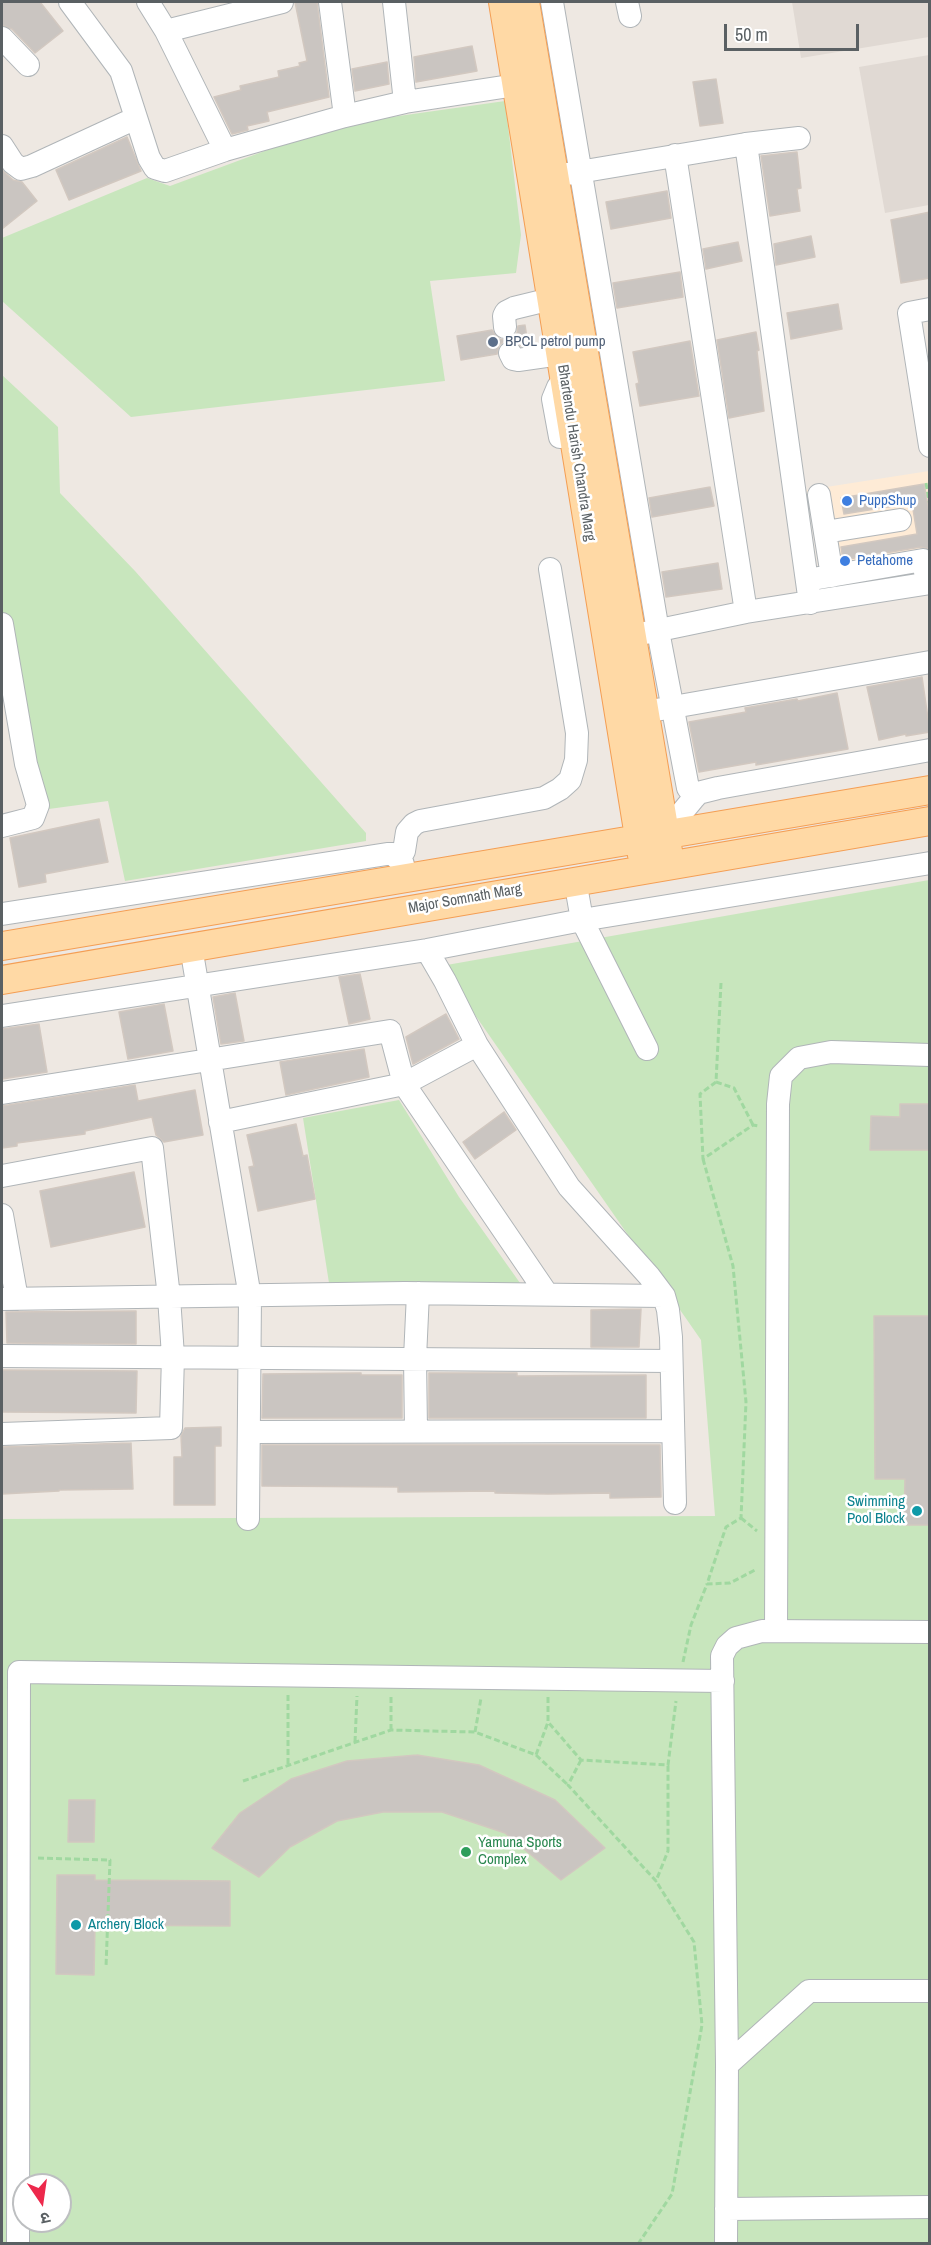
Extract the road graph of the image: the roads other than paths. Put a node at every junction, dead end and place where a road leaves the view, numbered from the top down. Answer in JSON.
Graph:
{"nodes":[{"id":1,"x":70,"y":2,"type":"edge"},
{"id":2,"x":148,"y":2,"type":"edge"},
{"id":3,"x":282,"y":2,"type":"edge"},
{"id":4,"x":330,"y":2,"type":"edge"},
{"id":5,"x":394,"y":2,"type":"edge"},
{"id":6,"x":502,"y":2,"type":"edge"},
{"id":7,"x":552,"y":2,"type":"edge"},
{"id":8,"x":537,"y":18,"type":"edge"},
{"id":9,"x":166,"y":31,"type":"junction"},
{"id":10,"x":2,"y":38,"type":"edge"},
{"id":11,"x":28,"y":65,"type":"dead end"},
{"id":12,"x":516,"y":85,"type":"junction"},
{"id":13,"x":405,"y":102,"type":"junction"},
{"id":14,"x":345,"y":116,"type":"junction"},
{"id":15,"x":136,"y":118,"type":"junction"},
{"id":16,"x":799,"y":138,"type":"dead end"},
{"id":17,"x":746,"y":144,"type":"junction"},
{"id":18,"x":2,"y":146,"type":"edge"},
{"id":19,"x":225,"y":150,"type":"junction"},
{"id":20,"x":675,"y":155,"type":"junction"},
{"id":21,"x":582,"y":172,"type":"junction"},
{"id":22,"x":554,"y":177,"type":"junction"},
{"id":23,"x":551,"y":299,"type":"junction"},
{"id":24,"x":919,"y":311,"type":"edge"},
{"id":25,"x":505,"y":327,"type":"dead end"},
{"id":26,"x":510,"y":353,"type":"dead end"},
{"id":27,"x":562,"y":366,"type":"junction"},
{"id":28,"x":612,"y":435,"type":"junction"},
{"id":29,"x":930,"y":446,"type":"edge"},
{"id":30,"x":819,"y":495,"type":"dead end"},
{"id":31,"x":900,"y":520,"type":"dead end"},
{"id":32,"x":825,"y":532,"type":"junction"},
{"id":33,"x":550,"y":569,"type":"dead end"},
{"id":34,"x":832,"y":576,"type":"junction"},
{"id":35,"x":807,"y":580,"type":"junction"},
{"id":36,"x":928,"y":583,"type":"edge"},
{"id":37,"x":810,"y":603,"type":"junction"},
{"id":38,"x":746,"y":612,"type":"junction"},
{"id":39,"x":2,"y":624,"type":"edge"},
{"id":40,"x":645,"y":633,"type":"junction"},
{"id":41,"x":930,"y":662,"type":"edge"},
{"id":42,"x":659,"y":710,"type":"junction"},
{"id":43,"x":930,"y":750,"type":"edge"},
{"id":44,"x":930,"y":790,"type":"edge"},
{"id":45,"x":695,"y":797,"type":"junction"},
{"id":46,"x":930,"y":821,"type":"edge"},
{"id":47,"x":2,"y":826,"type":"edge"},
{"id":48,"x":652,"y":836,"type":"junction"},
{"id":49,"x":930,"y":863,"type":"edge"},
{"id":50,"x":657,"y":866,"type":"junction"},
{"id":51,"x":402,"y":868,"type":"junction"},
{"id":52,"x":574,"y":880,"type":"junction"},
{"id":53,"x":2,"y":914,"type":"edge"},
{"id":54,"x":582,"y":920,"type":"junction"},
{"id":55,"x":2,"y":946,"type":"edge"},
{"id":56,"x":191,"y":947,"type":"junction"},
{"id":57,"x":427,"y":950,"type":"junction"},
{"id":58,"x":2,"y":980,"type":"edge"},
{"id":59,"x":197,"y":986,"type":"junction"},
{"id":60,"x":2,"y":1016,"type":"edge"},
{"id":61,"x":477,"y":1045,"type":"junction"},
{"id":62,"x":647,"y":1049,"type":"dead end"},
{"id":63,"x":930,"y":1055,"type":"edge"},
{"id":64,"x":210,"y":1060,"type":"junction"},
{"id":65,"x":404,"y":1084,"type":"junction"},
{"id":66,"x":2,"y":1093,"type":"edge"},
{"id":67,"x":220,"y":1122,"type":"junction"},
{"id":68,"x":2,"y":1176,"type":"edge"},
{"id":69,"x":2,"y":1215,"type":"edge"},
{"id":70,"x":418,"y":1293,"type":"junction"},
{"id":71,"x":547,"y":1294,"type":"junction"},
{"id":72,"x":250,"y":1296,"type":"junction"},
{"id":73,"x":664,"y":1296,"type":"junction"},
{"id":74,"x":169,"y":1297,"type":"junction"},
{"id":75,"x":9,"y":1299,"type":"edge"},
{"id":76,"x":2,"y":1356,"type":"edge"},
{"id":77,"x":173,"y":1356,"type":"junction"},
{"id":78,"x":249,"y":1357,"type":"junction"},
{"id":79,"x":415,"y":1358,"type":"junction"},
{"id":80,"x":671,"y":1361,"type":"junction"},
{"id":81,"x":416,"y":1430,"type":"junction"},
{"id":82,"x":673,"y":1431,"type":"junction"},
{"id":83,"x":249,"y":1432,"type":"junction"},
{"id":84,"x":2,"y":1434,"type":"edge"},
{"id":85,"x":675,"y":1503,"type":"dead end"},
{"id":86,"x":248,"y":1519,"type":"dead end"},
{"id":87,"x":776,"y":1631,"type":"junction"},
{"id":88,"x":930,"y":1632,"type":"edge"},
{"id":89,"x":723,"y":1681,"type":"junction"},
{"id":90,"x":930,"y":1991,"type":"edge"},
{"id":91,"x":727,"y":2065,"type":"junction"},
{"id":92,"x":930,"y":2207,"type":"edge"},
{"id":93,"x":726,"y":2209,"type":"junction"},
{"id":94,"x":18,"y":2244,"type":"edge"},
{"id":95,"x":726,"y":2244,"type":"edge"}],
"edges":[{"from":1,"to":15,"type":"street"},
{"from":2,"to":9,"type":"street"},
{"from":3,"to":9,"type":"street"},
{"from":4,"to":14,"type":"street"},
{"from":5,"to":13,"type":"street"},
{"from":6,"to":12,"type":"main road","name":"Bhartendu Harish Chandra Marg"},
{"from":7,"to":8,"type":"street"},
{"from":8,"to":21,"type":"street"},
{"from":8,"to":22,"type":"main road","name":"Bhartendu Harish Chandra Marg"},
{"from":9,"to":19,"type":"street"},
{"from":10,"to":11,"type":"street"},
{"from":12,"to":13,"type":"street"},
{"from":12,"to":23,"type":"main road","name":"Bhartendu Harish Chandra Marg"},
{"from":13,"to":14,"type":"street"},
{"from":14,"to":19,"type":"street"},
{"from":15,"to":18,"type":"street"},
{"from":15,"to":19,"type":"street"},
{"from":16,"to":17,"type":"street"},
{"from":17,"to":20,"type":"street"},
{"from":17,"to":35,"type":"street"},
{"from":20,"to":21,"type":"street"},
{"from":20,"to":38,"type":"street"},
{"from":21,"to":22,"type":"street"},
{"from":21,"to":28,"type":"street"},
{"from":22,"to":28,"type":"main road","name":"Bhartendu Harish Chandra Marg"},
{"from":23,"to":25,"type":"street"},
{"from":23,"to":27,"type":"main road","name":"Bhartendu Harish Chandra Marg"},
{"from":24,"to":29,"type":"street"},
{"from":26,"to":27,"type":"street"},
{"from":27,"to":48,"type":"main road","name":"Bhartendu Harish Chandra Marg"},
{"from":28,"to":40,"type":"main road","name":"Bhartendu Harish Chandra Marg"},
{"from":30,"to":32,"type":"street"},
{"from":31,"to":32,"type":"street"},
{"from":32,"to":34,"type":"street"},
{"from":33,"to":51,"type":"street"},
{"from":34,"to":35,"type":"street"},
{"from":34,"to":36,"type":"street"},
{"from":35,"to":37,"type":"street"},
{"from":36,"to":37,"type":"street"},
{"from":37,"to":38,"type":"street"},
{"from":38,"to":40,"type":"street"},
{"from":39,"to":47,"type":"street"},
{"from":40,"to":42,"type":"main road","name":"Bhartendu Harish Chandra Marg"},
{"from":41,"to":42,"type":"street"},
{"from":42,"to":45,"type":"street"},
{"from":42,"to":48,"type":"main road","name":"Bhartendu Harish Chandra Marg"},
{"from":43,"to":45,"type":"street"},
{"from":44,"to":48,"type":"main road","name":"Major Somnath Marg"},
{"from":45,"to":48,"type":"street"},
{"from":46,"to":50,"type":"main road","name":"Major Somnath Marg"},
{"from":48,"to":50,"type":"main road","name":"Bhartendu Harish Chandra Marg"},
{"from":48,"to":51,"type":"main road","name":"Major Somnath Marg"},
{"from":49,"to":54,"type":"street"},
{"from":50,"to":52,"type":"main road","name":"Major Somnath Marg"},
{"from":51,"to":53,"type":"street"},
{"from":51,"to":55,"type":"main road","name":"Major Somnath Marg"},
{"from":52,"to":54,"type":"street"},
{"from":52,"to":56,"type":"main road","name":"Major Somnath Marg"},
{"from":54,"to":57,"type":"street"},
{"from":54,"to":62,"type":"street"},
{"from":56,"to":58,"type":"main road","name":"Major Somnath Marg"},
{"from":56,"to":59,"type":"street"},
{"from":57,"to":59,"type":"street"},
{"from":57,"to":61,"type":"street"},
{"from":59,"to":60,"type":"street"},
{"from":59,"to":64,"type":"street"},
{"from":61,"to":65,"type":"street"},
{"from":61,"to":73,"type":"street"},
{"from":63,"to":87,"type":"street"},
{"from":64,"to":65,"type":"street"},
{"from":64,"to":66,"type":"street"},
{"from":64,"to":67,"type":"street"},
{"from":65,"to":67,"type":"street"},
{"from":65,"to":71,"type":"street"},
{"from":67,"to":72,"type":"street"},
{"from":68,"to":74,"type":"street"},
{"from":69,"to":75,"type":"street"},
{"from":70,"to":71,"type":"street"},
{"from":70,"to":72,"type":"street"},
{"from":70,"to":79,"type":"street"},
{"from":71,"to":73,"type":"street"},
{"from":72,"to":74,"type":"street"},
{"from":72,"to":78,"type":"street"},
{"from":73,"to":80,"type":"street"},
{"from":74,"to":75,"type":"street"},
{"from":74,"to":77,"type":"street"},
{"from":76,"to":77,"type":"street"},
{"from":77,"to":78,"type":"street"},
{"from":77,"to":84,"type":"street"},
{"from":78,"to":79,"type":"street"},
{"from":78,"to":83,"type":"street"},
{"from":79,"to":80,"type":"street"},
{"from":79,"to":81,"type":"street"},
{"from":80,"to":82,"type":"street"},
{"from":81,"to":82,"type":"street"},
{"from":81,"to":83,"type":"street"},
{"from":82,"to":85,"type":"street"},
{"from":83,"to":86,"type":"street"},
{"from":87,"to":88,"type":"street"},
{"from":87,"to":89,"type":"street"},
{"from":89,"to":91,"type":"street"},
{"from":89,"to":94,"type":"street"},
{"from":90,"to":91,"type":"street"},
{"from":91,"to":93,"type":"street"},
{"from":92,"to":93,"type":"street"},
{"from":93,"to":95,"type":"street"}]}
